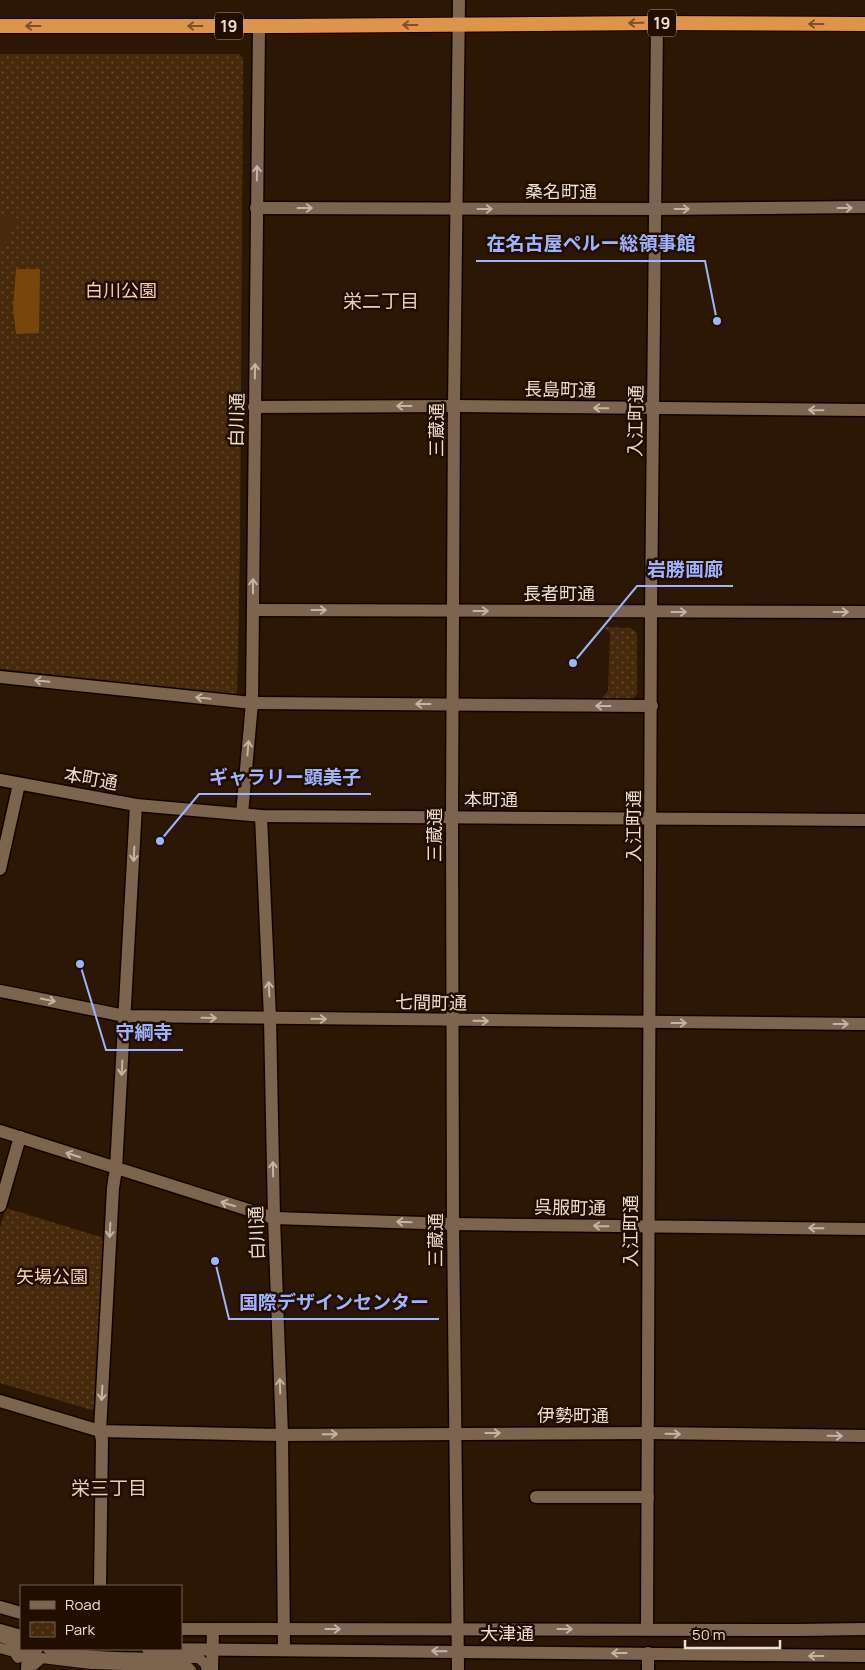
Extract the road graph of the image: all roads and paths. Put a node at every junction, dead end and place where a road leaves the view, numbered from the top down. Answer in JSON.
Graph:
{"nodes":[{"id":1,"x":459,"y":0,"type":"edge"},
{"id":2,"x":657,"y":23,"type":"junction"},
{"id":3,"x":865,"y":24,"type":"edge"},
{"id":4,"x":459,"y":25,"type":"junction"},
{"id":5,"x":0,"y":26,"type":"edge"},
{"id":6,"x":259,"y":26,"type":"junction"},
{"id":7,"x":865,"y":207,"type":"edge"},
{"id":8,"x":256,"y":208,"type":"junction"},
{"id":9,"x":456,"y":209,"type":"junction"},
{"id":10,"x":656,"y":209,"type":"junction"},
{"id":11,"x":454,"y":406,"type":"junction"},
{"id":12,"x":254,"y":407,"type":"junction"},
{"id":13,"x":654,"y":408,"type":"junction"},
{"id":14,"x":865,"y":410,"type":"edge"},
{"id":15,"x":253,"y":610,"type":"junction"},
{"id":16,"x":454,"y":611,"type":"junction"},
{"id":17,"x":651,"y":612,"type":"junction"},
{"id":18,"x":865,"y":612,"type":"edge"},
{"id":19,"x":0,"y":677,"type":"edge"},
{"id":20,"x":252,"y":703,"type":"junction"},
{"id":21,"x":453,"y":704,"type":"junction"},
{"id":22,"x":652,"y":706,"type":"junction"},
{"id":23,"x":0,"y":780,"type":"edge"},
{"id":24,"x":19,"y":784,"type":"junction"},
{"id":25,"x":136,"y":805,"type":"junction"},
{"id":26,"x":242,"y":814,"type":"junction"},
{"id":27,"x":261,"y":816,"type":"junction"},
{"id":28,"x":452,"y":817,"type":"junction"},
{"id":29,"x":652,"y":818,"type":"junction"},
{"id":30,"x":865,"y":820,"type":"edge"},
{"id":31,"x":0,"y":869,"type":"edge"},
{"id":32,"x":0,"y":991,"type":"edge"},
{"id":33,"x":125,"y":1016,"type":"junction"},
{"id":34,"x":270,"y":1018,"type":"junction"},
{"id":35,"x":453,"y":1021,"type":"junction"},
{"id":36,"x":650,"y":1023,"type":"junction"},
{"id":37,"x":865,"y":1024,"type":"edge"},
{"id":38,"x":0,"y":1131,"type":"edge"},
{"id":39,"x":20,"y":1137,"type":"junction"},
{"id":40,"x":116,"y":1169,"type":"junction"},
{"id":41,"x":0,"y":1206,"type":"edge"},
{"id":42,"x":274,"y":1218,"type":"junction"},
{"id":43,"x":453,"y":1224,"type":"junction"},
{"id":44,"x":648,"y":1226,"type":"junction"},
{"id":45,"x":865,"y":1229,"type":"edge"},
{"id":46,"x":0,"y":1401,"type":"edge"},
{"id":47,"x":100,"y":1430,"type":"junction"},
{"id":48,"x":456,"y":1433,"type":"junction"},
{"id":49,"x":649,"y":1433,"type":"junction"},
{"id":50,"x":282,"y":1434,"type":"junction"},
{"id":51,"x":865,"y":1436,"type":"edge"},
{"id":52,"x":536,"y":1497,"type":"dead end"},
{"id":53,"x":648,"y":1497,"type":"junction"},
{"id":54,"x":100,"y":1585,"type":"edge"},
{"id":55,"x":0,"y":1607,"type":"edge"},
{"id":56,"x":20,"y":1613,"type":"edge"},
{"id":57,"x":182,"y":1629,"type":"edge"},
{"id":58,"x":213,"y":1629,"type":"junction"},
{"id":59,"x":284,"y":1629,"type":"junction"},
{"id":60,"x":457,"y":1629,"type":"junction"},
{"id":61,"x":647,"y":1629,"type":"junction"},
{"id":62,"x":865,"y":1629,"type":"edge"},
{"id":63,"x":0,"y":1630,"type":"edge"},
{"id":64,"x":20,"y":1636,"type":"edge"},
{"id":65,"x":0,"y":1638,"type":"edge"},
{"id":66,"x":0,"y":1648,"type":"edge"},
{"id":67,"x":28,"y":1650,"type":"edge"},
{"id":68,"x":36,"y":1650,"type":"edge"},
{"id":69,"x":52,"y":1650,"type":"edge"},
{"id":70,"x":182,"y":1650,"type":"edge"},
{"id":71,"x":212,"y":1650,"type":"junction"},
{"id":72,"x":284,"y":1650,"type":"junction"},
{"id":73,"x":458,"y":1652,"type":"junction"},
{"id":74,"x":648,"y":1653,"type":"junction"},
{"id":75,"x":865,"y":1656,"type":"edge"},
{"id":76,"x":27,"y":1670,"type":"edge"},
{"id":77,"x":191,"y":1670,"type":"edge"},
{"id":78,"x":207,"y":1670,"type":"edge"},
{"id":79,"x":212,"y":1670,"type":"edge"},
{"id":80,"x":458,"y":1670,"type":"edge"},
{"id":81,"x":648,"y":1670,"type":"edge"}],
"edges":[{"from":1,"to":4,"type":"street","name":"三蔵通"},
{"from":3,"to":2,"type":"highway","number":"19","one_way":true},
{"from":2,"to":4,"type":"highway","number":"19","one_way":true},
{"from":2,"to":10,"type":"street","name":"入江町通"},
{"from":4,"to":6,"type":"highway","number":"19","one_way":true},
{"from":4,"to":9,"type":"street","name":"三蔵通"},
{"from":6,"to":5,"type":"highway","number":"19","one_way":true},
{"from":8,"to":6,"type":"street","name":"白川通","one_way":true},
{"from":10,"to":7,"type":"street","name":"桑名町通","one_way":true},
{"from":8,"to":9,"type":"street","name":"桑名町通","one_way":true},
{"from":12,"to":8,"type":"street","name":"白川通","one_way":true},
{"from":9,"to":10,"type":"street","name":"桑名町通","one_way":true},
{"from":9,"to":11,"type":"street","name":"三蔵通"},
{"from":10,"to":13,"type":"street","name":"入江町通"},
{"from":11,"to":12,"type":"street","name":"長島町通","one_way":true},
{"from":13,"to":11,"type":"street","name":"長島町通","one_way":true},
{"from":11,"to":16,"type":"street","name":"三蔵通"},
{"from":15,"to":12,"type":"street","name":"白川通","one_way":true},
{"from":14,"to":13,"type":"street","name":"長島町通","one_way":true},
{"from":13,"to":17,"type":"street","name":"入江町通"},
{"from":15,"to":16,"type":"street","name":"長者町通","one_way":true},
{"from":15,"to":20,"type":"street","name":"白川通"},
{"from":16,"to":17,"type":"street","name":"長者町通","one_way":true},
{"from":16,"to":21,"type":"street","name":"三蔵通"},
{"from":17,"to":18,"type":"street","name":"長者町通","one_way":true},
{"from":17,"to":22,"type":"street","name":"入江町通"},
{"from":20,"to":19,"type":"street","one_way":true},
{"from":21,"to":20,"type":"street","one_way":true},
{"from":26,"to":20,"type":"street","name":"白川通","one_way":true},
{"from":22,"to":21,"type":"street","one_way":true},
{"from":21,"to":28,"type":"street","name":"三蔵通"},
{"from":22,"to":29,"type":"street","name":"入江町通"},
{"from":23,"to":24,"type":"street","name":"本町通"},
{"from":24,"to":25,"type":"street","name":"本町通"},
{"from":24,"to":31,"type":"street"},
{"from":25,"to":26,"type":"street","name":"本町通"},
{"from":25,"to":33,"type":"street","one_way":true},
{"from":26,"to":27,"type":"street","name":"本町通"},
{"from":27,"to":28,"type":"street","name":"本町通"},
{"from":34,"to":27,"type":"street","name":"白川通","one_way":true},
{"from":28,"to":29,"type":"street","name":"本町通"},
{"from":28,"to":35,"type":"street","name":"三蔵通"},
{"from":29,"to":30,"type":"street","name":"本町通"},
{"from":29,"to":36,"type":"street","name":"入江町通"},
{"from":32,"to":33,"type":"street","name":"七間町通","one_way":true},
{"from":33,"to":34,"type":"street","name":"七間町通","one_way":true},
{"from":33,"to":40,"type":"street","one_way":true},
{"from":34,"to":35,"type":"street","name":"七間町通","one_way":true},
{"from":42,"to":34,"type":"street","name":"白川通","one_way":true},
{"from":35,"to":36,"type":"street","name":"七間町通","one_way":true},
{"from":35,"to":43,"type":"street","name":"三蔵通"},
{"from":36,"to":37,"type":"street","name":"七間町通","one_way":true},
{"from":36,"to":44,"type":"street","name":"入江町通"},
{"from":38,"to":39,"type":"street","name":"呉服町通"},
{"from":40,"to":39,"type":"street","name":"呉服町通","one_way":true},
{"from":39,"to":41,"type":"street"},
{"from":42,"to":40,"type":"street","name":"呉服町通","one_way":true},
{"from":40,"to":47,"type":"street","one_way":true},
{"from":43,"to":42,"type":"street","name":"呉服町通","one_way":true},
{"from":50,"to":42,"type":"street","name":"白川通","one_way":true},
{"from":44,"to":43,"type":"street","name":"呉服町通","one_way":true},
{"from":43,"to":48,"type":"street","name":"三蔵通"},
{"from":45,"to":44,"type":"street","name":"呉服町通","one_way":true},
{"from":44,"to":49,"type":"street","name":"入江町通"},
{"from":46,"to":47,"type":"street","name":"伊勢町通"},
{"from":47,"to":50,"type":"street","name":"伊勢町通"},
{"from":47,"to":54,"type":"street"},
{"from":48,"to":49,"type":"street","name":"伊勢町通","one_way":true},
{"from":50,"to":48,"type":"street","name":"伊勢町通","one_way":true},
{"from":48,"to":60,"type":"street","name":"三蔵通"},
{"from":49,"to":51,"type":"street","name":"伊勢町通","one_way":true},
{"from":49,"to":53,"type":"street","name":"入江町通"},
{"from":50,"to":59,"type":"street","name":"白川通"},
{"from":52,"to":53,"type":"street"},
{"from":53,"to":61,"type":"street","name":"入江町通"},
{"from":55,"to":56,"type":"street"},
{"from":57,"to":58,"type":"street","name":"大津通"},
{"from":58,"to":59,"type":"street","name":"大津通"},
{"from":58,"to":71,"type":"street"},
{"from":59,"to":60,"type":"street","name":"大津通","one_way":true},
{"from":59,"to":72,"type":"street","name":"白川通"},
{"from":60,"to":61,"type":"street","name":"大津通","one_way":true},
{"from":60,"to":73,"type":"street","name":"三蔵通"},
{"from":61,"to":62,"type":"street","name":"大津通"},
{"from":63,"to":64,"type":"street"},
{"from":65,"to":66,"type":"street"},
{"from":67,"to":76,"type":"street"},
{"from":68,"to":77,"type":"street"},
{"from":69,"to":78,"type":"street"},
{"from":70,"to":71,"type":"street","name":"大津通"},
{"from":71,"to":72,"type":"street","name":"大津通"},
{"from":71,"to":79,"type":"street"},
{"from":73,"to":72,"type":"street","name":"大津通","one_way":true},
{"from":74,"to":73,"type":"street","name":"大津通","one_way":true},
{"from":73,"to":80,"type":"street","name":"三蔵通"},
{"from":75,"to":74,"type":"street","name":"大津通","one_way":true},
{"from":74,"to":81,"type":"street"}]}
